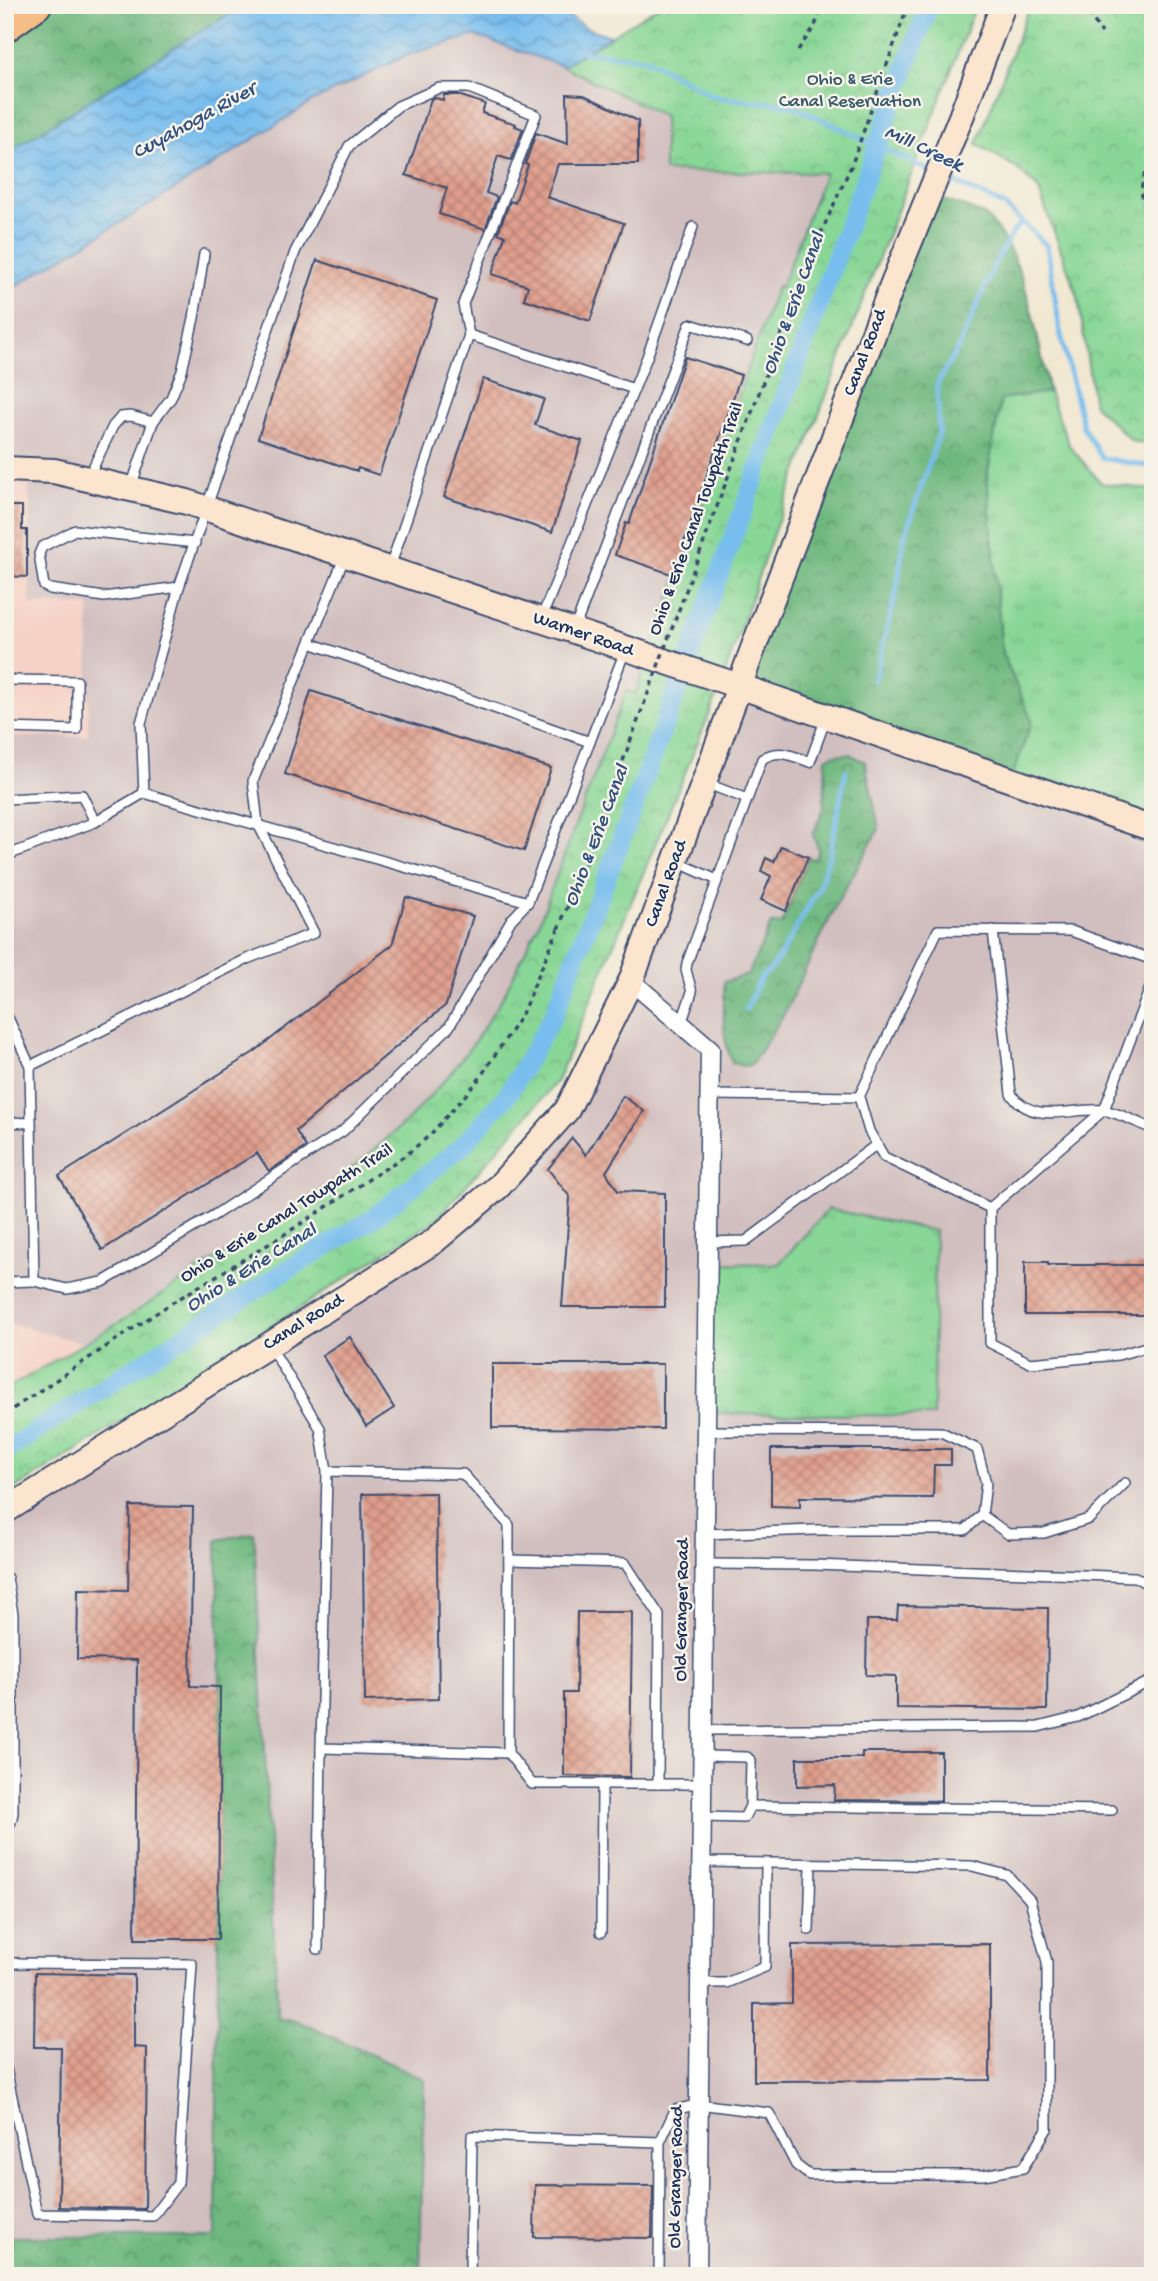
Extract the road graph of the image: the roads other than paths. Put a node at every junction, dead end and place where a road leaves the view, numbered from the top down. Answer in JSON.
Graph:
{"nodes":[{"id":1,"x":16,"y":5,"type":"edge"},
{"id":2,"x":37,"y":5,"type":"edge"},
{"id":3,"x":1003,"y":5,"type":"edge"},
{"id":4,"x":5,"y":15,"type":"edge"},
{"id":5,"x":5,"y":28,"type":"edge"},
{"id":6,"x":693,"y":227,"type":"dead end"},
{"id":7,"x":204,"y":254,"type":"dead end"},
{"id":8,"x":469,"y":335,"type":"junction"},
{"id":9,"x":747,"y":341,"type":"dead end"},
{"id":10,"x":634,"y":389,"type":"junction"},
{"id":11,"x":153,"y":422,"type":"junction"},
{"id":12,"x":5,"y":469,"type":"edge"},
{"id":13,"x":88,"y":479,"type":"junction"},
{"id":14,"x":130,"y":489,"type":"junction"},
{"id":15,"x":207,"y":508,"type":"junction"},
{"id":16,"x":195,"y":543,"type":"junction"},
{"id":17,"x":346,"y":555,"type":"junction"},
{"id":18,"x":389,"y":570,"type":"junction"},
{"id":19,"x":179,"y":587,"type":"junction"},
{"id":20,"x":540,"y":620,"type":"junction"},
{"id":21,"x":573,"y":631,"type":"junction"},
{"id":22,"x":310,"y":643,"type":"junction"},
{"id":23,"x":626,"y":649,"type":"junction"},
{"id":24,"x":5,"y":680,"type":"edge"},
{"id":25,"x":730,"y":684,"type":"junction"},
{"id":26,"x":826,"y":717,"type":"junction"},
{"id":27,"x":5,"y":728,"type":"edge"},
{"id":28,"x":590,"y":742,"type":"junction"},
{"id":29,"x":704,"y":783,"type":"junction"},
{"id":30,"x":144,"y":793,"type":"junction"},
{"id":31,"x":5,"y":799,"type":"edge"},
{"id":32,"x":747,"y":799,"type":"junction"},
{"id":33,"x":95,"y":822,"type":"junction"},
{"id":34,"x":258,"y":824,"type":"junction"},
{"id":35,"x":1153,"y":829,"type":"edge"},
{"id":36,"x":5,"y":856,"type":"edge"},
{"id":37,"x":675,"y":862,"type":"junction"},
{"id":38,"x":717,"y":880,"type":"junction"},
{"id":39,"x":528,"y":902,"type":"junction"},
{"id":40,"x":993,"y":930,"type":"junction"},
{"id":41,"x":1153,"y":960,"type":"edge"},
{"id":42,"x":1153,"y":980,"type":"edge"},
{"id":43,"x":631,"y":981,"type":"junction"},
{"id":44,"x":5,"y":1011,"type":"edge"},
{"id":45,"x":681,"y":1024,"type":"junction"},
{"id":46,"x":30,"y":1066,"type":"junction"},
{"id":47,"x":709,"y":1096,"type":"junction"},
{"id":48,"x":859,"y":1097,"type":"junction"},
{"id":49,"x":1104,"y":1110,"type":"junction"},
{"id":50,"x":30,"y":1123,"type":"junction"},
{"id":51,"x":5,"y":1124,"type":"edge"},
{"id":52,"x":1153,"y":1129,"type":"edge"},
{"id":53,"x":876,"y":1145,"type":"junction"},
{"id":54,"x":990,"y":1208,"type":"junction"},
{"id":55,"x":708,"y":1242,"type":"junction"},
{"id":56,"x":34,"y":1281,"type":"junction"},
{"id":57,"x":5,"y":1282,"type":"edge"},
{"id":58,"x":269,"y":1345,"type":"junction"},
{"id":59,"x":1153,"y":1345,"type":"edge"},
{"id":60,"x":706,"y":1431,"type":"junction"},
{"id":61,"x":327,"y":1471,"type":"junction"},
{"id":62,"x":1125,"y":1483,"type":"dead end"},
{"id":63,"x":5,"y":1511,"type":"edge"},
{"id":64,"x":982,"y":1515,"type":"junction"},
{"id":65,"x":705,"y":1534,"type":"junction"},
{"id":66,"x":509,"y":1560,"type":"junction"},
{"id":67,"x":705,"y":1564,"type":"junction"},
{"id":68,"x":7,"y":1578,"type":"edge"},
{"id":69,"x":1153,"y":1587,"type":"edge"},
{"id":70,"x":1153,"y":1680,"type":"edge"},
{"id":71,"x":703,"y":1730,"type":"junction"},
{"id":72,"x":321,"y":1748,"type":"junction"},
{"id":73,"x":508,"y":1753,"type":"junction"},
{"id":74,"x":703,"y":1756,"type":"junction"},
{"id":75,"x":602,"y":1784,"type":"junction"},
{"id":76,"x":658,"y":1784,"type":"junction"},
{"id":77,"x":702,"y":1784,"type":"junction"},
{"id":78,"x":750,"y":1806,"type":"junction"},
{"id":79,"x":1112,"y":1810,"type":"dead end"},
{"id":80,"x":702,"y":1817,"type":"junction"},
{"id":81,"x":5,"y":1829,"type":"edge"},
{"id":82,"x":702,"y":1862,"type":"junction"},
{"id":83,"x":766,"y":1863,"type":"junction"},
{"id":84,"x":811,"y":1864,"type":"junction"},
{"id":85,"x":809,"y":1930,"type":"dead end"},
{"id":86,"x":601,"y":1932,"type":"dead end"},
{"id":87,"x":318,"y":1949,"type":"dead end"},
{"id":88,"x":5,"y":1963,"type":"edge"},
{"id":89,"x":700,"y":1983,"type":"junction"},
{"id":90,"x":5,"y":2064,"type":"edge"},
{"id":91,"x":699,"y":2104,"type":"junction"},
{"id":92,"x":660,"y":2142,"type":"junction"},
{"id":93,"x":470,"y":2276,"type":"edge"},
{"id":94,"x":659,"y":2276,"type":"edge"},
{"id":95,"x":697,"y":2276,"type":"edge"}],
"edges":[{"from":1,"to":4,"type":"main road"},
{"from":2,"to":5,"type":"main road"},
{"from":3,"to":25,"type":"street","name":"Canal Road"},
{"from":6,"to":10,"type":"lane"},
{"from":7,"to":11,"type":"lane"},
{"from":8,"to":10,"type":"lane"},
{"from":8,"to":15,"type":"lane"},
{"from":8,"to":18,"type":"lane"},
{"from":9,"to":21,"type":"lane"},
{"from":10,"to":20,"type":"lane"},
{"from":11,"to":13,"type":"lane"},
{"from":11,"to":14,"type":"lane"},
{"from":12,"to":13,"type":"street","name":"Warner Road"},
{"from":13,"to":14,"type":"street","name":"Warner Road"},
{"from":14,"to":15,"type":"street","name":"Warner Road"},
{"from":15,"to":16,"type":"lane"},
{"from":15,"to":17,"type":"street","name":"Warner Road"},
{"from":16,"to":19,"type":"lane"},
{"from":16,"to":19,"type":"lane"},
{"from":17,"to":18,"type":"street","name":"Warner Road"},
{"from":17,"to":22,"type":"lane"},
{"from":18,"to":20,"type":"street","name":"Warner Road"},
{"from":19,"to":30,"type":"lane"},
{"from":20,"to":21,"type":"street","name":"Warner Road"},
{"from":21,"to":23,"type":"street","name":"Warner Road"},
{"from":22,"to":28,"type":"lane"},
{"from":22,"to":34,"type":"lane"},
{"from":23,"to":25,"type":"street","name":"Warner Road"},
{"from":23,"to":28,"type":"lane"},
{"from":24,"to":27,"type":"lane"},
{"from":25,"to":26,"type":"street","name":"Warner Road"},
{"from":25,"to":29,"type":"street","name":"Canal Road"},
{"from":26,"to":32,"type":"lane"},
{"from":26,"to":35,"type":"street","name":"Warner Road"},
{"from":28,"to":39,"type":"lane"},
{"from":29,"to":32,"type":"lane"},
{"from":29,"to":37,"type":"street","name":"Canal Road"},
{"from":30,"to":33,"type":"lane"},
{"from":30,"to":34,"type":"lane"},
{"from":31,"to":33,"type":"lane"},
{"from":32,"to":38,"type":"lane"},
{"from":33,"to":36,"type":"lane"},
{"from":34,"to":39,"type":"lane"},
{"from":34,"to":46,"type":"lane"},
{"from":37,"to":38,"type":"lane"},
{"from":37,"to":43,"type":"street","name":"Canal Road"},
{"from":38,"to":45,"type":"lane"},
{"from":39,"to":56,"type":"lane"},
{"from":40,"to":41,"type":"lane"},
{"from":40,"to":48,"type":"lane"},
{"from":40,"to":49,"type":"lane"},
{"from":42,"to":49,"type":"lane"},
{"from":43,"to":45,"type":"street","name":"Old Granger Road"},
{"from":43,"to":58,"type":"street","name":"Canal Road"},
{"from":44,"to":46,"type":"lane"},
{"from":45,"to":47,"type":"street","name":"Old Granger Road"},
{"from":46,"to":50,"type":"lane"},
{"from":47,"to":48,"type":"lane"},
{"from":47,"to":55,"type":"street","name":"Old Granger Road"},
{"from":48,"to":53,"type":"lane"},
{"from":49,"to":52,"type":"lane"},
{"from":49,"to":54,"type":"lane"},
{"from":50,"to":51,"type":"lane"},
{"from":50,"to":56,"type":"lane"},
{"from":53,"to":54,"type":"lane"},
{"from":53,"to":55,"type":"lane"},
{"from":54,"to":59,"type":"lane"},
{"from":55,"to":60,"type":"street","name":"Old Granger Road"},
{"from":56,"to":57,"type":"lane"},
{"from":58,"to":61,"type":"lane"},
{"from":58,"to":63,"type":"street","name":"Canal Road"},
{"from":60,"to":64,"type":"lane"},
{"from":60,"to":65,"type":"street","name":"Old Granger Road"},
{"from":61,"to":66,"type":"lane"},
{"from":61,"to":72,"type":"lane"},
{"from":62,"to":64,"type":"lane"},
{"from":64,"to":65,"type":"lane"},
{"from":65,"to":67,"type":"street","name":"Old Granger Road"},
{"from":66,"to":73,"type":"lane"},
{"from":66,"to":76,"type":"lane"},
{"from":67,"to":69,"type":"lane"},
{"from":67,"to":71,"type":"street","name":"Old Granger Road"},
{"from":68,"to":81,"type":"lane"},
{"from":70,"to":71,"type":"lane"},
{"from":71,"to":74,"type":"street","name":"Old Granger Road"},
{"from":72,"to":73,"type":"lane"},
{"from":72,"to":87,"type":"lane"},
{"from":73,"to":75,"type":"lane"},
{"from":74,"to":77,"type":"street","name":"Old Granger Road"},
{"from":74,"to":78,"type":"lane"},
{"from":75,"to":76,"type":"lane"},
{"from":75,"to":86,"type":"lane"},
{"from":76,"to":77,"type":"lane"},
{"from":77,"to":80,"type":"street","name":"Old Granger Road"},
{"from":78,"to":79,"type":"lane"},
{"from":78,"to":80,"type":"lane"},
{"from":80,"to":82,"type":"street","name":"Old Granger Road"},
{"from":82,"to":83,"type":"lane"},
{"from":82,"to":89,"type":"street","name":"Old Granger Road"},
{"from":83,"to":84,"type":"lane"},
{"from":83,"to":89,"type":"lane"},
{"from":84,"to":85,"type":"lane"},
{"from":84,"to":91,"type":"lane"},
{"from":88,"to":90,"type":"lane"},
{"from":89,"to":91,"type":"street","name":"Old Granger Road"},
{"from":91,"to":92,"type":"lane"},
{"from":91,"to":95,"type":"street","name":"Old Granger Road"},
{"from":92,"to":93,"type":"lane"},
{"from":92,"to":94,"type":"lane"}]}
